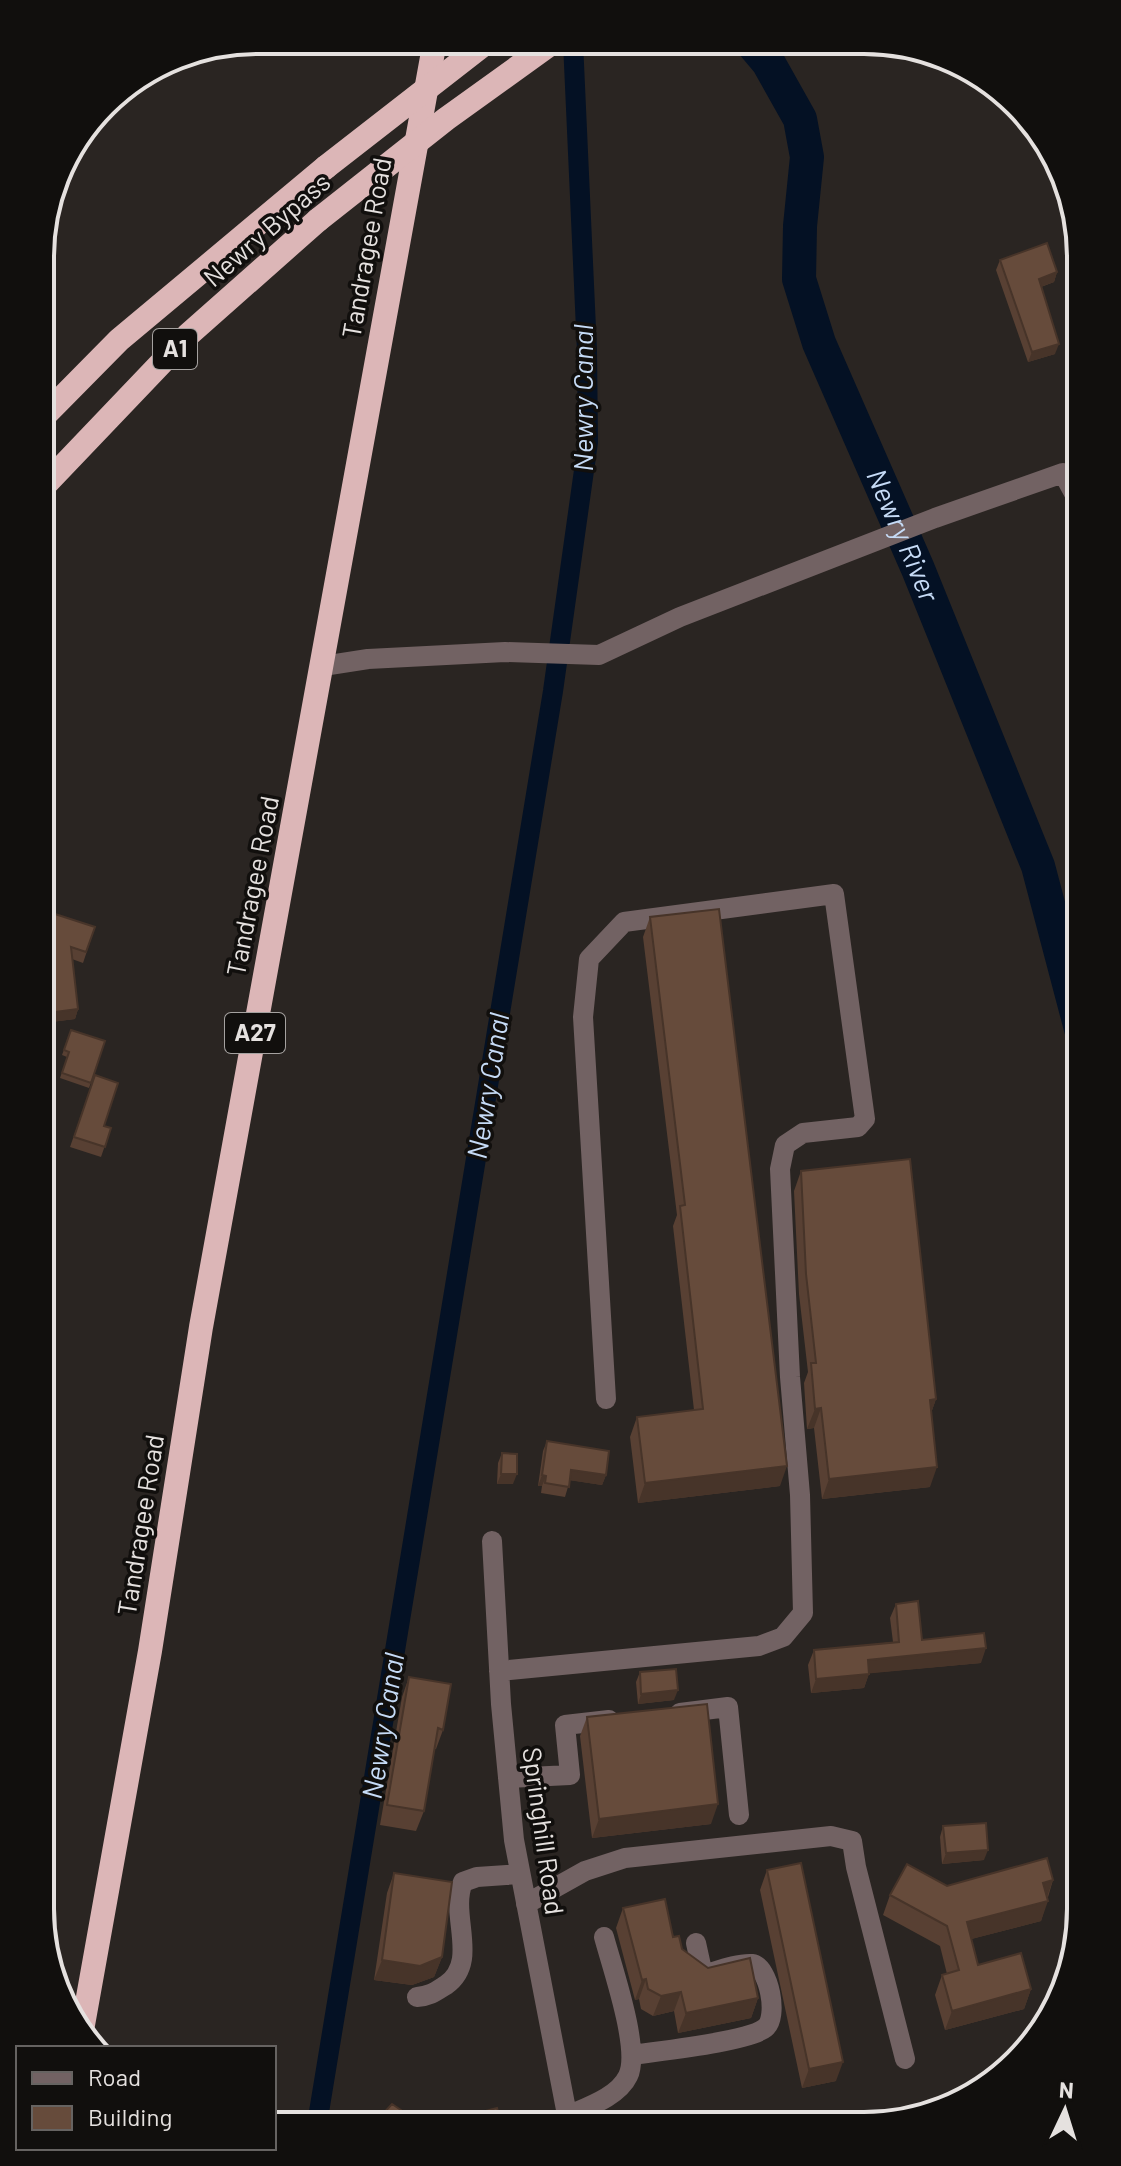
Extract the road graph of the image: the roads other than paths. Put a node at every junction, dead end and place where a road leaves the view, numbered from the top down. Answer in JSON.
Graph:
{"nodes":[{"id":1,"x":433,"y":54,"type":"edge"},
{"id":2,"x":471,"y":54,"type":"edge"},
{"id":3,"x":536,"y":54,"type":"edge"},
{"id":4,"x":54,"y":406,"type":"edge"},
{"id":5,"x":54,"y":475,"type":"edge"},
{"id":6,"x":1067,"y":480,"type":"edge"},
{"id":7,"x":323,"y":666,"type":"junction"},
{"id":8,"x":606,"y":1399,"type":"dead end"},
{"id":9,"x":492,"y":1541,"type":"dead end"},
{"id":10,"x":499,"y":1671,"type":"junction"},
{"id":11,"x":654,"y":1715,"type":"edge"},
{"id":12,"x":624,"y":1719,"type":"edge"},
{"id":13,"x":508,"y":1778,"type":"junction"},
{"id":14,"x":739,"y":1815,"type":"dead end"},
{"id":15,"x":520,"y":1874,"type":"junction"},
{"id":16,"x":526,"y":1904,"type":"junction"},
{"id":17,"x":604,"y":1937,"type":"dead end"},
{"id":18,"x":696,"y":1943,"type":"dead end"},
{"id":19,"x":417,"y":1997,"type":"dead end"},
{"id":20,"x":85,"y":2016,"type":"edge"},
{"id":21,"x":632,"y":2055,"type":"junction"},
{"id":22,"x":905,"y":2059,"type":"dead end"},
{"id":23,"x":566,"y":2112,"type":"edge"},
{"id":24,"x":581,"y":2112,"type":"edge"}],
"edges":[{"from":1,"to":7,"type":"highway","name":"Tandragee Road","number":"A27"},
{"from":2,"to":4,"type":"highway","name":"Newry Bypass","number":"A1","bridge":true},
{"from":3,"to":5,"type":"highway","name":"Newry Bypass","number":"A1","bridge":true},
{"from":6,"to":7,"type":"street"},
{"from":7,"to":20,"type":"highway","name":"Tandragee Road","number":"A27"},
{"from":8,"to":10,"type":"street"},
{"from":9,"to":10,"type":"street","name":"Springhill Road"},
{"from":10,"to":13,"type":"street","name":"Springhill Road"},
{"from":11,"to":14,"type":"street"},
{"from":12,"to":13,"type":"street"},
{"from":13,"to":15,"type":"street","name":"Springhill Road"},
{"from":15,"to":16,"type":"street","name":"Springhill Road"},
{"from":15,"to":19,"type":"street"},
{"from":16,"to":22,"type":"street"},
{"from":16,"to":23,"type":"street","name":"Springhill Road"},
{"from":17,"to":21,"type":"street"},
{"from":18,"to":21,"type":"street"},
{"from":21,"to":24,"type":"street"}]}
